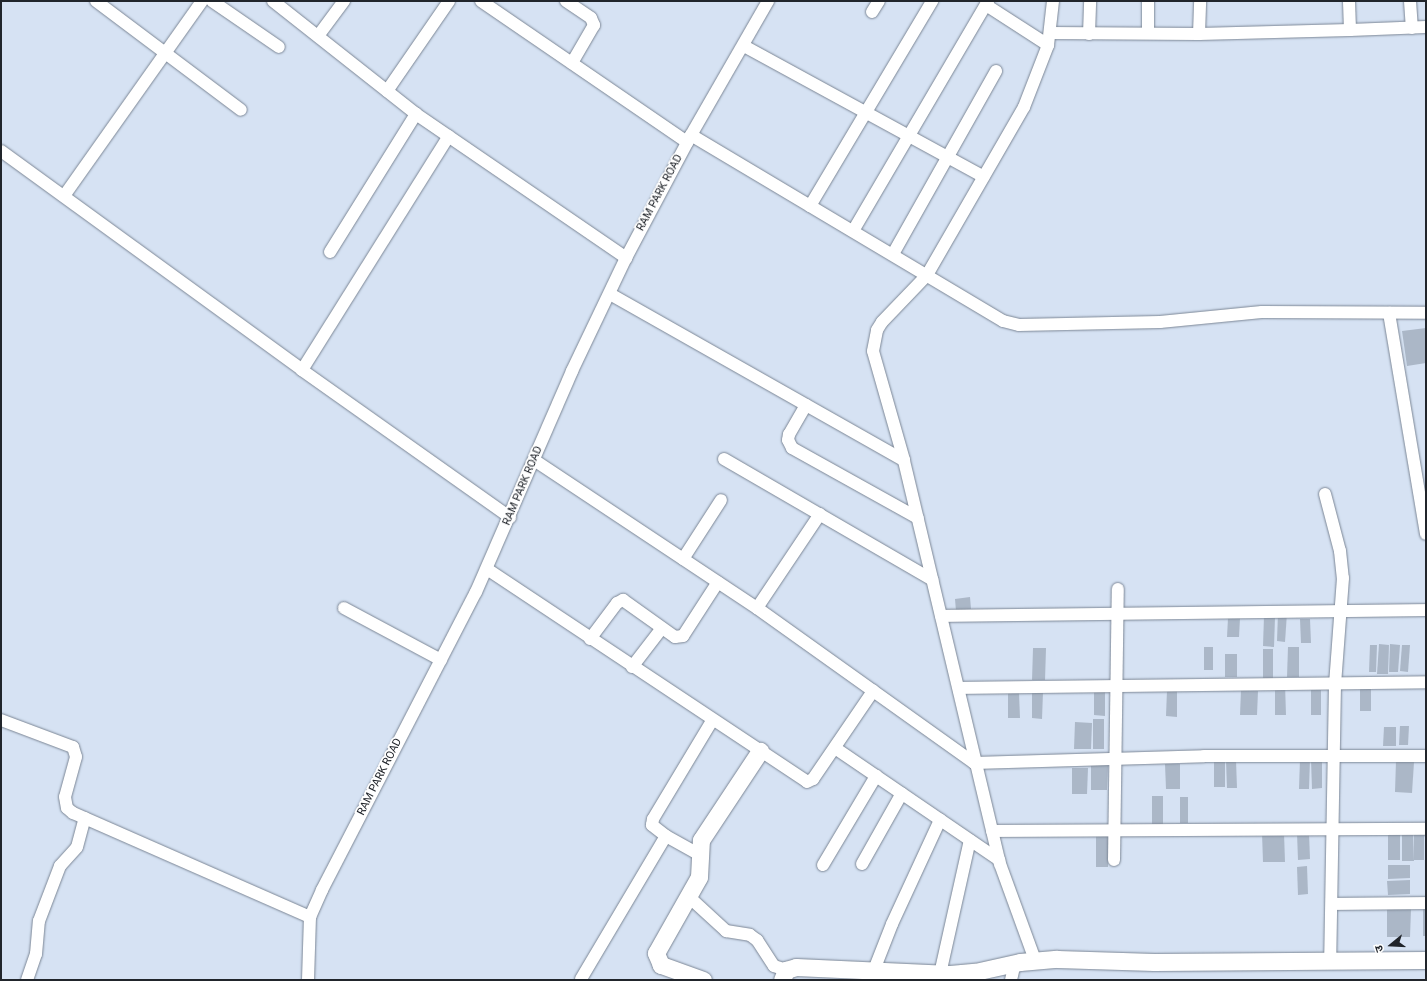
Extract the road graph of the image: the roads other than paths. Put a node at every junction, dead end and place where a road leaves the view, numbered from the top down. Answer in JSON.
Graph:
{"nodes":[{"id":1,"x":96,"y":1,"type":"edge"},
{"id":2,"x":202,"y":1,"type":"edge"},
{"id":3,"x":212,"y":1,"type":"edge"},
{"id":4,"x":273,"y":1,"type":"edge"},
{"id":5,"x":343,"y":1,"type":"edge"},
{"id":6,"x":449,"y":1,"type":"edge"},
{"id":7,"x":481,"y":1,"type":"edge"},
{"id":8,"x":566,"y":1,"type":"edge"},
{"id":9,"x":768,"y":1,"type":"edge"},
{"id":10,"x":879,"y":1,"type":"edge"},
{"id":11,"x":932,"y":1,"type":"edge"},
{"id":12,"x":1053,"y":1,"type":"edge"},
{"id":13,"x":1090,"y":1,"type":"edge"},
{"id":14,"x":1148,"y":1,"type":"edge"},
{"id":15,"x":1200,"y":1,"type":"edge"},
{"id":16,"x":1349,"y":1,"type":"edge"},
{"id":17,"x":1410,"y":1,"type":"edge"},
{"id":18,"x":987,"y":3,"type":"edge"},
{"id":19,"x":872,"y":12,"type":"dead end"},
{"id":20,"x":1426,"y":27,"type":"edge"},
{"id":21,"x":1412,"y":28,"type":"junction"},
{"id":22,"x":1350,"y":30,"type":"junction"},
{"id":23,"x":1050,"y":33,"type":"junction"},
{"id":24,"x":1148,"y":33,"type":"junction"},
{"id":25,"x":1089,"y":34,"type":"junction"},
{"id":26,"x":1199,"y":34,"type":"junction"},
{"id":27,"x":318,"y":36,"type":"junction"},
{"id":28,"x":1048,"y":45,"type":"junction"},
{"id":29,"x":744,"y":46,"type":"junction"},
{"id":30,"x":279,"y":47,"type":"dead end"},
{"id":31,"x":164,"y":52,"type":"junction"},
{"id":32,"x":572,"y":63,"type":"junction"},
{"id":33,"x":996,"y":71,"type":"dead end"},
{"id":34,"x":387,"y":91,"type":"junction"},
{"id":35,"x":241,"y":110,"type":"dead end"},
{"id":36,"x":866,"y":112,"type":"junction"},
{"id":37,"x":416,"y":114,"type":"junction"},
{"id":38,"x":910,"y":135,"type":"junction"},
{"id":39,"x":449,"y":136,"type":"junction"},
{"id":40,"x":689,"y":138,"type":"junction"},
{"id":41,"x":1,"y":151,"type":"edge"},
{"id":42,"x":948,"y":157,"type":"junction"},
{"id":43,"x":984,"y":177,"type":"junction"},
{"id":44,"x":64,"y":196,"type":"junction"},
{"id":45,"x":810,"y":206,"type":"junction"},
{"id":46,"x":853,"y":231,"type":"junction"},
{"id":47,"x":330,"y":252,"type":"dead end"},
{"id":48,"x":893,"y":254,"type":"junction"},
{"id":49,"x":626,"y":258,"type":"junction"},
{"id":50,"x":927,"y":275,"type":"junction"},
{"id":51,"x":610,"y":294,"type":"junction"},
{"id":52,"x":1389,"y":313,"type":"junction"},
{"id":53,"x":1426,"y":313,"type":"edge"},
{"id":54,"x":302,"y":370,"type":"junction"},
{"id":55,"x":806,"y":405,"type":"junction"},
{"id":56,"x":724,"y":459,"type":"dead end"},
{"id":57,"x":534,"y":460,"type":"junction"},
{"id":58,"x":904,"y":460,"type":"junction"},
{"id":59,"x":1325,"y":494,"type":"dead end"},
{"id":60,"x":721,"y":500,"type":"dead end"},
{"id":61,"x":820,"y":514,"type":"junction"},
{"id":62,"x":510,"y":517,"type":"junction"},
{"id":63,"x":918,"y":518,"type":"junction"},
{"id":64,"x":1426,"y":534,"type":"edge"},
{"id":65,"x":683,"y":559,"type":"junction"},
{"id":66,"x":486,"y":569,"type":"junction"},
{"id":67,"x":933,"y":580,"type":"junction"},
{"id":68,"x":718,"y":582,"type":"junction"},
{"id":69,"x":1118,"y":589,"type":"dead end"},
{"id":70,"x":344,"y":608,"type":"dead end"},
{"id":71,"x":757,"y":608,"type":"junction"},
{"id":72,"x":1426,"y":610,"type":"edge"},
{"id":73,"x":1340,"y":612,"type":"junction"},
{"id":74,"x":1117,"y":615,"type":"junction"},
{"id":75,"x":941,"y":616,"type":"junction"},
{"id":76,"x":662,"y":628,"type":"junction"},
{"id":77,"x":590,"y":639,"type":"junction"},
{"id":78,"x":441,"y":660,"type":"junction"},
{"id":79,"x":632,"y":667,"type":"junction"},
{"id":80,"x":1426,"y":682,"type":"edge"},
{"id":81,"x":1335,"y":684,"type":"junction"},
{"id":82,"x":1116,"y":686,"type":"junction"},
{"id":83,"x":959,"y":688,"type":"junction"},
{"id":84,"x":873,"y":691,"type":"junction"},
{"id":85,"x":1,"y":720,"type":"edge"},
{"id":86,"x":712,"y":721,"type":"junction"},
{"id":87,"x":835,"y":748,"type":"junction"},
{"id":88,"x":760,"y":751,"type":"junction"},
{"id":89,"x":1334,"y":755,"type":"junction"},
{"id":90,"x":1426,"y":756,"type":"edge"},
{"id":91,"x":1116,"y":758,"type":"junction"},
{"id":92,"x":974,"y":763,"type":"junction"},
{"id":93,"x":876,"y":776,"type":"junction"},
{"id":94,"x":902,"y":793,"type":"junction"},
{"id":95,"x":85,"y":818,"type":"junction"},
{"id":96,"x":940,"y":820,"type":"junction"},
{"id":97,"x":1426,"y":828,"type":"edge"},
{"id":98,"x":1333,"y":829,"type":"junction"},
{"id":99,"x":992,"y":831,"type":"junction"},
{"id":100,"x":1115,"y":831,"type":"junction"},
{"id":101,"x":666,"y":836,"type":"junction"},
{"id":102,"x":970,"y":840,"type":"junction"},
{"id":103,"x":700,"y":855,"type":"junction"},
{"id":104,"x":999,"y":860,"type":"junction"},
{"id":105,"x":1114,"y":860,"type":"dead end"},
{"id":106,"x":862,"y":864,"type":"dead end"},
{"id":107,"x":824,"y":865,"type":"dead end"},
{"id":108,"x":688,"y":896,"type":"junction"},
{"id":109,"x":1426,"y":903,"type":"edge"},
{"id":110,"x":1332,"y":904,"type":"junction"},
{"id":111,"x":310,"y":917,"type":"junction"},
{"id":112,"x":1330,"y":959,"type":"junction"},
{"id":113,"x":1035,"y":960,"type":"junction"},
{"id":114,"x":1426,"y":960,"type":"edge"},
{"id":115,"x":1015,"y":963,"type":"junction"},
{"id":116,"x":884,"y":973,"type":"edge"},
{"id":117,"x":784,"y":975,"type":"edge"},
{"id":118,"x":946,"y":976,"type":"edge"},
{"id":119,"x":581,"y":979,"type":"dead end"},
{"id":120,"x":27,"y":980,"type":"edge"},
{"id":121,"x":308,"y":980,"type":"edge"},
{"id":122,"x":703,"y":980,"type":"edge"},
{"id":123,"x":1011,"y":980,"type":"edge"}],
"edges":[{"from":1,"to":31,"type":"street"},
{"from":2,"to":31,"type":"street"},
{"from":3,"to":30,"type":"street"},
{"from":4,"to":27,"type":"street"},
{"from":5,"to":27,"type":"street"},
{"from":6,"to":34,"type":"street"},
{"from":7,"to":32,"type":"street"},
{"from":8,"to":32,"type":"street"},
{"from":9,"to":29,"type":"street","name":"RAM PARK ROAD"},
{"from":10,"to":19,"type":"street"},
{"from":11,"to":36,"type":"street"},
{"from":12,"to":23,"type":"street"},
{"from":13,"to":25,"type":"street"},
{"from":14,"to":24,"type":"street"},
{"from":15,"to":26,"type":"street"},
{"from":16,"to":22,"type":"street"},
{"from":17,"to":21,"type":"street"},
{"from":18,"to":28,"type":"street"},
{"from":18,"to":38,"type":"street"},
{"from":20,"to":21,"type":"street"},
{"from":21,"to":22,"type":"street"},
{"from":22,"to":26,"type":"street"},
{"from":23,"to":25,"type":"street"},
{"from":23,"to":28,"type":"street"},
{"from":24,"to":25,"type":"street"},
{"from":24,"to":26,"type":"street"},
{"from":27,"to":34,"type":"street"},
{"from":28,"to":43,"type":"street"},
{"from":29,"to":36,"type":"street"},
{"from":29,"to":40,"type":"street","name":"RAM PARK ROAD"},
{"from":31,"to":35,"type":"street"},
{"from":31,"to":44,"type":"street"},
{"from":32,"to":40,"type":"street"},
{"from":33,"to":42,"type":"street"},
{"from":34,"to":37,"type":"street"},
{"from":36,"to":38,"type":"street"},
{"from":36,"to":45,"type":"street"},
{"from":37,"to":39,"type":"street"},
{"from":37,"to":47,"type":"street"},
{"from":38,"to":42,"type":"street"},
{"from":38,"to":46,"type":"street"},
{"from":39,"to":49,"type":"street"},
{"from":39,"to":54,"type":"street"},
{"from":40,"to":45,"type":"street"},
{"from":40,"to":49,"type":"street","name":"RAM PARK ROAD"},
{"from":41,"to":44,"type":"street"},
{"from":42,"to":43,"type":"street"},
{"from":42,"to":48,"type":"street"},
{"from":43,"to":50,"type":"street"},
{"from":44,"to":54,"type":"street"},
{"from":45,"to":46,"type":"street"},
{"from":46,"to":48,"type":"street"},
{"from":48,"to":50,"type":"street"},
{"from":49,"to":51,"type":"street","name":"RAM PARK ROAD"},
{"from":50,"to":52,"type":"street"},
{"from":50,"to":58,"type":"street"},
{"from":51,"to":55,"type":"street"},
{"from":51,"to":57,"type":"street","name":"RAM PARK ROAD"},
{"from":52,"to":53,"type":"street"},
{"from":52,"to":64,"type":"street"},
{"from":54,"to":62,"type":"street"},
{"from":55,"to":58,"type":"street"},
{"from":55,"to":63,"type":"street"},
{"from":56,"to":61,"type":"street"},
{"from":57,"to":62,"type":"street","name":"RAM PARK ROAD"},
{"from":57,"to":65,"type":"street"},
{"from":58,"to":63,"type":"street"},
{"from":59,"to":73,"type":"street"},
{"from":60,"to":65,"type":"street"},
{"from":61,"to":67,"type":"street"},
{"from":61,"to":71,"type":"street"},
{"from":62,"to":66,"type":"street","name":"RAM PARK ROAD"},
{"from":63,"to":67,"type":"street"},
{"from":65,"to":68,"type":"street"},
{"from":66,"to":77,"type":"street"},
{"from":66,"to":78,"type":"street","name":"RAM PARK ROAD"},
{"from":67,"to":75,"type":"street"},
{"from":68,"to":71,"type":"street"},
{"from":68,"to":76,"type":"street"},
{"from":69,"to":74,"type":"street"},
{"from":70,"to":78,"type":"street"},
{"from":71,"to":84,"type":"street"},
{"from":72,"to":73,"type":"street"},
{"from":73,"to":74,"type":"street"},
{"from":73,"to":81,"type":"street"},
{"from":74,"to":75,"type":"street"},
{"from":74,"to":82,"type":"street"},
{"from":75,"to":83,"type":"street"},
{"from":76,"to":77,"type":"street"},
{"from":76,"to":79,"type":"street"},
{"from":77,"to":79,"type":"street"},
{"from":78,"to":111,"type":"street","name":"RAM PARK ROAD"},
{"from":79,"to":86,"type":"street"},
{"from":80,"to":81,"type":"street"},
{"from":81,"to":82,"type":"street"},
{"from":81,"to":89,"type":"street"},
{"from":82,"to":83,"type":"street"},
{"from":82,"to":91,"type":"street"},
{"from":83,"to":92,"type":"street"},
{"from":84,"to":87,"type":"street"},
{"from":84,"to":92,"type":"street"},
{"from":85,"to":95,"type":"street"},
{"from":86,"to":88,"type":"street"},
{"from":86,"to":101,"type":"street"},
{"from":87,"to":88,"type":"street"},
{"from":87,"to":93,"type":"street"},
{"from":88,"to":103,"type":"street"},
{"from":89,"to":90,"type":"street"},
{"from":89,"to":91,"type":"street"},
{"from":89,"to":98,"type":"street"},
{"from":91,"to":92,"type":"street"},
{"from":91,"to":100,"type":"street"},
{"from":92,"to":99,"type":"street"},
{"from":93,"to":94,"type":"street"},
{"from":93,"to":107,"type":"street"},
{"from":94,"to":96,"type":"street"},
{"from":94,"to":106,"type":"street"},
{"from":95,"to":111,"type":"street"},
{"from":95,"to":120,"type":"street"},
{"from":96,"to":102,"type":"street"},
{"from":96,"to":116,"type":"street"},
{"from":97,"to":98,"type":"street"},
{"from":98,"to":100,"type":"street"},
{"from":98,"to":110,"type":"street"},
{"from":99,"to":100,"type":"street"},
{"from":99,"to":104,"type":"street"},
{"from":100,"to":105,"type":"street"},
{"from":101,"to":103,"type":"street"},
{"from":101,"to":119,"type":"street"},
{"from":102,"to":104,"type":"street"},
{"from":102,"to":118,"type":"street"},
{"from":103,"to":108,"type":"street"},
{"from":104,"to":113,"type":"street"},
{"from":108,"to":117,"type":"street"},
{"from":108,"to":122,"type":"street"},
{"from":109,"to":110,"type":"street"},
{"from":110,"to":112,"type":"street"},
{"from":111,"to":121,"type":"street","name":"RAM PARK ROAD"},
{"from":112,"to":113,"type":"street"},
{"from":112,"to":114,"type":"street"},
{"from":113,"to":115,"type":"street"},
{"from":115,"to":118,"type":"street"},
{"from":115,"to":123,"type":"street"},
{"from":116,"to":117,"type":"street"},
{"from":116,"to":118,"type":"street"}]}
